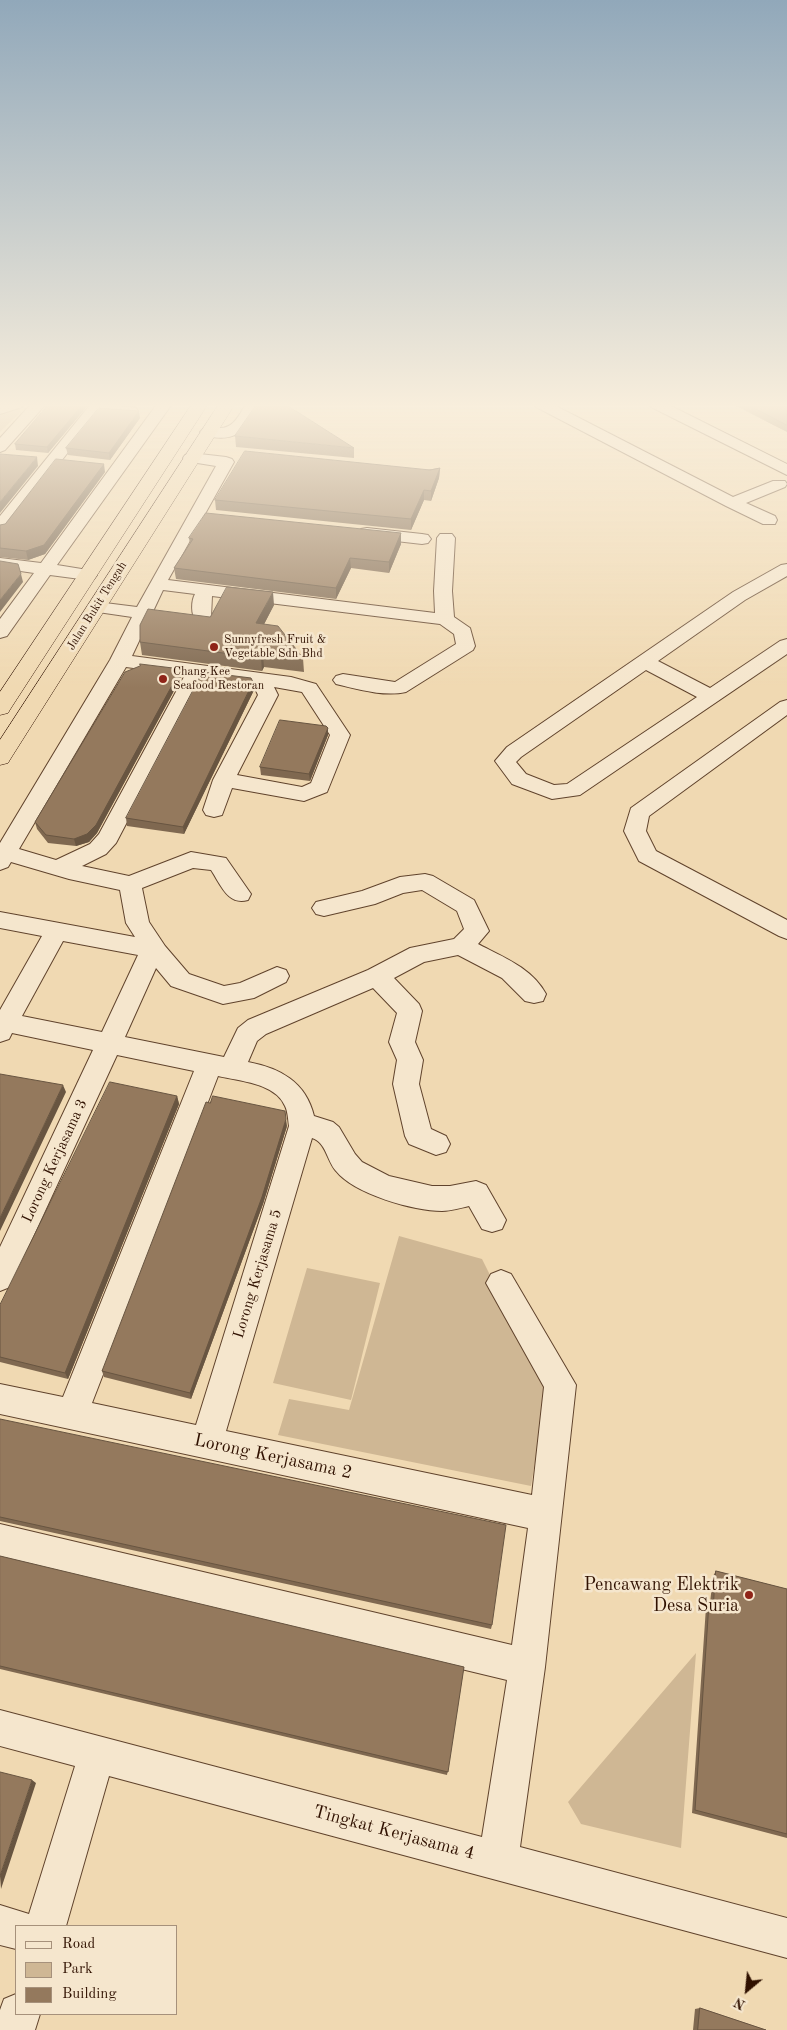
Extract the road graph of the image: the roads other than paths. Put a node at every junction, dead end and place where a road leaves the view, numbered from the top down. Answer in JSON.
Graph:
{"nodes":[{"id":1,"x":23,"y":499,"type":"edge"},
{"id":2,"x":96,"y":499,"type":"edge"},
{"id":3,"x":138,"y":499,"type":"edge"},
{"id":4,"x":165,"y":499,"type":"edge"},
{"id":5,"x":205,"y":499,"type":"edge"},
{"id":6,"x":724,"y":499,"type":"edge"},
{"id":7,"x":740,"y":499,"type":"edge"},
{"id":8,"x":732,"y":503,"type":"junction"},
{"id":9,"x":196,"y":515,"type":"junction"},
{"id":10,"x":216,"y":517,"type":"edge"},
{"id":11,"x":769,"y":520,"type":"dead end"},
{"id":12,"x":0,"y":527,"type":"edge"},
{"id":13,"x":353,"y":532,"type":"edge"},
{"id":14,"x":446,"y":538,"type":"dead end"},
{"id":15,"x":422,"y":539,"type":"dead end"},
{"id":16,"x":0,"y":563,"type":"edge"},
{"id":17,"x":44,"y":569,"type":"junction"},
{"id":18,"x":787,"y":569,"type":"edge"},
{"id":19,"x":88,"y":575,"type":"junction"},
{"id":20,"x":157,"y":584,"type":"junction"},
{"id":21,"x":207,"y":590,"type":"junction"},
{"id":22,"x":96,"y":607,"type":"junction"},
{"id":23,"x":142,"y":613,"type":"junction"},
{"id":24,"x":202,"y":618,"type":"edge"},
{"id":25,"x":445,"y":618,"type":"junction"},
{"id":26,"x":0,"y":632,"type":"edge"},
{"id":27,"x":787,"y":645,"type":"edge"},
{"id":28,"x":120,"y":660,"type":"junction"},
{"id":29,"x":644,"y":661,"type":"junction"},
{"id":30,"x":197,"y":671,"type":"junction"},
{"id":31,"x":261,"y":680,"type":"junction"},
{"id":32,"x":343,"y":680,"type":"dead end"},
{"id":33,"x":711,"y":696,"type":"junction"},
{"id":34,"x":787,"y":706,"type":"edge"},
{"id":35,"x":0,"y":708,"type":"edge"},
{"id":36,"x":0,"y":758,"type":"edge"},
{"id":37,"x":224,"y":780,"type":"junction"},
{"id":38,"x":214,"y":810,"type":"dead end"},
{"id":39,"x":3,"y":858,"type":"edge"},
{"id":40,"x":58,"y":868,"type":"junction"},
{"id":41,"x":130,"y":884,"type":"junction"},
{"id":42,"x":240,"y":894,"type":"dead end"},
{"id":43,"x":324,"y":908,"type":"dead end"},
{"id":44,"x":0,"y":920,"type":"edge"},
{"id":45,"x":57,"y":930,"type":"junction"},
{"id":46,"x":787,"y":930,"type":"edge"},
{"id":47,"x":461,"y":946,"type":"junction"},
{"id":48,"x":277,"y":976,"type":"dead end"},
{"id":49,"x":377,"y":976,"type":"junction"},
{"id":50,"x":534,"y":994,"type":"dead end"},
{"id":51,"x":2,"y":1025,"type":"edge"},
{"id":52,"x":110,"y":1043,"type":"junction"},
{"id":53,"x":220,"y":1066,"type":"junction"},
{"id":54,"x":300,"y":1115,"type":"junction"},
{"id":55,"x":436,"y":1144,"type":"dead end"},
{"id":56,"x":492,"y":1220,"type":"dead end"},
{"id":57,"x":0,"y":1278,"type":"edge"},
{"id":58,"x":501,"y":1283,"type":"dead end"},
{"id":59,"x":0,"y":1399,"type":"edge"},
{"id":60,"x":72,"y":1415,"type":"junction"},
{"id":61,"x":207,"y":1443,"type":"junction"},
{"id":62,"x":546,"y":1515,"type":"junction"},
{"id":63,"x":0,"y":1541,"type":"edge"},
{"id":64,"x":527,"y":1667,"type":"junction"},
{"id":65,"x":0,"y":1728,"type":"edge"},
{"id":66,"x":97,"y":1754,"type":"junction"},
{"id":67,"x":498,"y":1861,"type":"junction"},
{"id":68,"x":0,"y":1925,"type":"edge"},
{"id":69,"x":46,"y":1925,"type":"edge"},
{"id":70,"x":15,"y":1929,"type":"edge"},
{"id":71,"x":787,"y":1938,"type":"edge"},
{"id":72,"x":19,"y":2015,"type":"edge"},
{"id":73,"x":14,"y":2030,"type":"edge"}],
"edges":[{"from":1,"to":12,"type":"street"},
{"from":2,"to":17,"type":"street"},
{"from":3,"to":19,"type":"highway","name":"Jalan Bukit Tengah"},
{"from":4,"to":22,"type":"highway","name":"Jalan Bukit Tengah"},
{"from":5,"to":9,"type":"street"},
{"from":6,"to":8,"type":"street"},
{"from":7,"to":8,"type":"street"},
{"from":8,"to":11,"type":"street"},
{"from":9,"to":10,"type":"street"},
{"from":9,"to":20,"type":"street"},
{"from":13,"to":15,"type":"street"},
{"from":14,"to":25,"type":"street"},
{"from":16,"to":17,"type":"street"},
{"from":17,"to":19,"type":"street"},
{"from":17,"to":26,"type":"street"},
{"from":18,"to":29,"type":"street"},
{"from":19,"to":35,"type":"highway","name":"Jalan Bukit Tengah"},
{"from":20,"to":21,"type":"street"},
{"from":20,"to":23,"type":"street"},
{"from":21,"to":24,"type":"street"},
{"from":21,"to":25,"type":"street"},
{"from":22,"to":23,"type":"street"},
{"from":22,"to":36,"type":"highway","name":"Jalan Bukit Tengah"},
{"from":23,"to":28,"type":"street"},
{"from":25,"to":32,"type":"street"},
{"from":27,"to":33,"type":"street"},
{"from":28,"to":30,"type":"street"},
{"from":28,"to":39,"type":"street"},
{"from":29,"to":33,"type":"street"},
{"from":29,"to":33,"type":"street"},
{"from":30,"to":31,"type":"street"},
{"from":30,"to":40,"type":"street"},
{"from":31,"to":37,"type":"street"},
{"from":31,"to":37,"type":"street"},
{"from":34,"to":46,"type":"street"},
{"from":37,"to":38,"type":"street"},
{"from":39,"to":40,"type":"street"},
{"from":40,"to":41,"type":"street"},
{"from":41,"to":42,"type":"street"},
{"from":41,"to":48,"type":"street"},
{"from":43,"to":47,"type":"street"},
{"from":44,"to":45,"type":"street"},
{"from":45,"to":51,"type":"street"},
{"from":45,"to":52,"type":"street","name":"Lorong Kerjasama 3"},
{"from":47,"to":49,"type":"street"},
{"from":47,"to":50,"type":"street"},
{"from":49,"to":53,"type":"street"},
{"from":49,"to":55,"type":"street"},
{"from":51,"to":52,"type":"street"},
{"from":52,"to":53,"type":"street"},
{"from":52,"to":57,"type":"street","name":"Lorong Kerjasama 3"},
{"from":53,"to":54,"type":"street"},
{"from":53,"to":60,"type":"street"},
{"from":54,"to":56,"type":"street"},
{"from":54,"to":61,"type":"street","name":"Lorong Kerjasama 5"},
{"from":58,"to":62,"type":"street"},
{"from":59,"to":60,"type":"street","name":"Lorong Kerjasama 2"},
{"from":60,"to":61,"type":"street","name":"Lorong Kerjasama 2"},
{"from":61,"to":62,"type":"street","name":"Lorong Kerjasama 2"},
{"from":62,"to":64,"type":"street"},
{"from":63,"to":64,"type":"street"},
{"from":64,"to":67,"type":"street"},
{"from":65,"to":66,"type":"street","name":"Tingkat Kerjasama 4"},
{"from":66,"to":67,"type":"street","name":"Tingkat Kerjasama 4"},
{"from":66,"to":69,"type":"street"},
{"from":67,"to":71,"type":"street","name":"Tingkat Kerjasama 4"},
{"from":68,"to":70,"type":"street"},
{"from":72,"to":73,"type":"street"}]}
